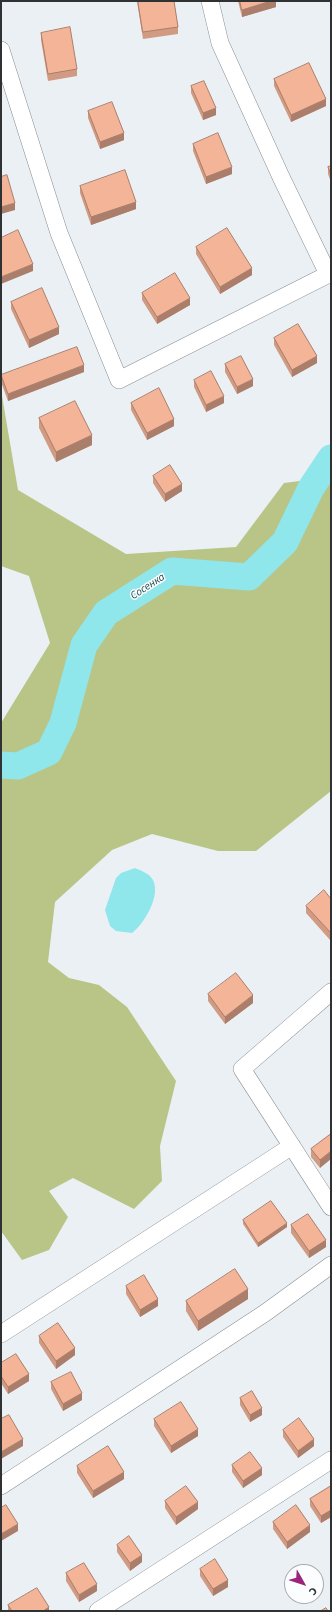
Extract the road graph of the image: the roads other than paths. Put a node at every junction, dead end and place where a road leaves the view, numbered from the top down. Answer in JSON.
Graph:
{"nodes":[{"id":1,"x":210,"y":1,"type":"edge"},
{"id":2,"x":1,"y":50,"type":"edge"},
{"id":3,"x":330,"y":273,"type":"edge"},
{"id":4,"x":331,"y":992,"type":"edge"},
{"id":5,"x":292,"y":1146,"type":"junction"},
{"id":6,"x":331,"y":1207,"type":"edge"},
{"id":7,"x":331,"y":1265,"type":"edge"},
{"id":8,"x":1,"y":1334,"type":"edge"},
{"id":9,"x":331,"y":1460,"type":"edge"},
{"id":10,"x":1,"y":1486,"type":"edge"},
{"id":11,"x":98,"y":1611,"type":"edge"}],
"edges":[{"from":1,"to":3,"type":"street"},
{"from":2,"to":3,"type":"street"},
{"from":4,"to":5,"type":"street"},
{"from":5,"to":6,"type":"street"},
{"from":5,"to":8,"type":"street"},
{"from":7,"to":10,"type":"street"},
{"from":9,"to":11,"type":"street"}]}
